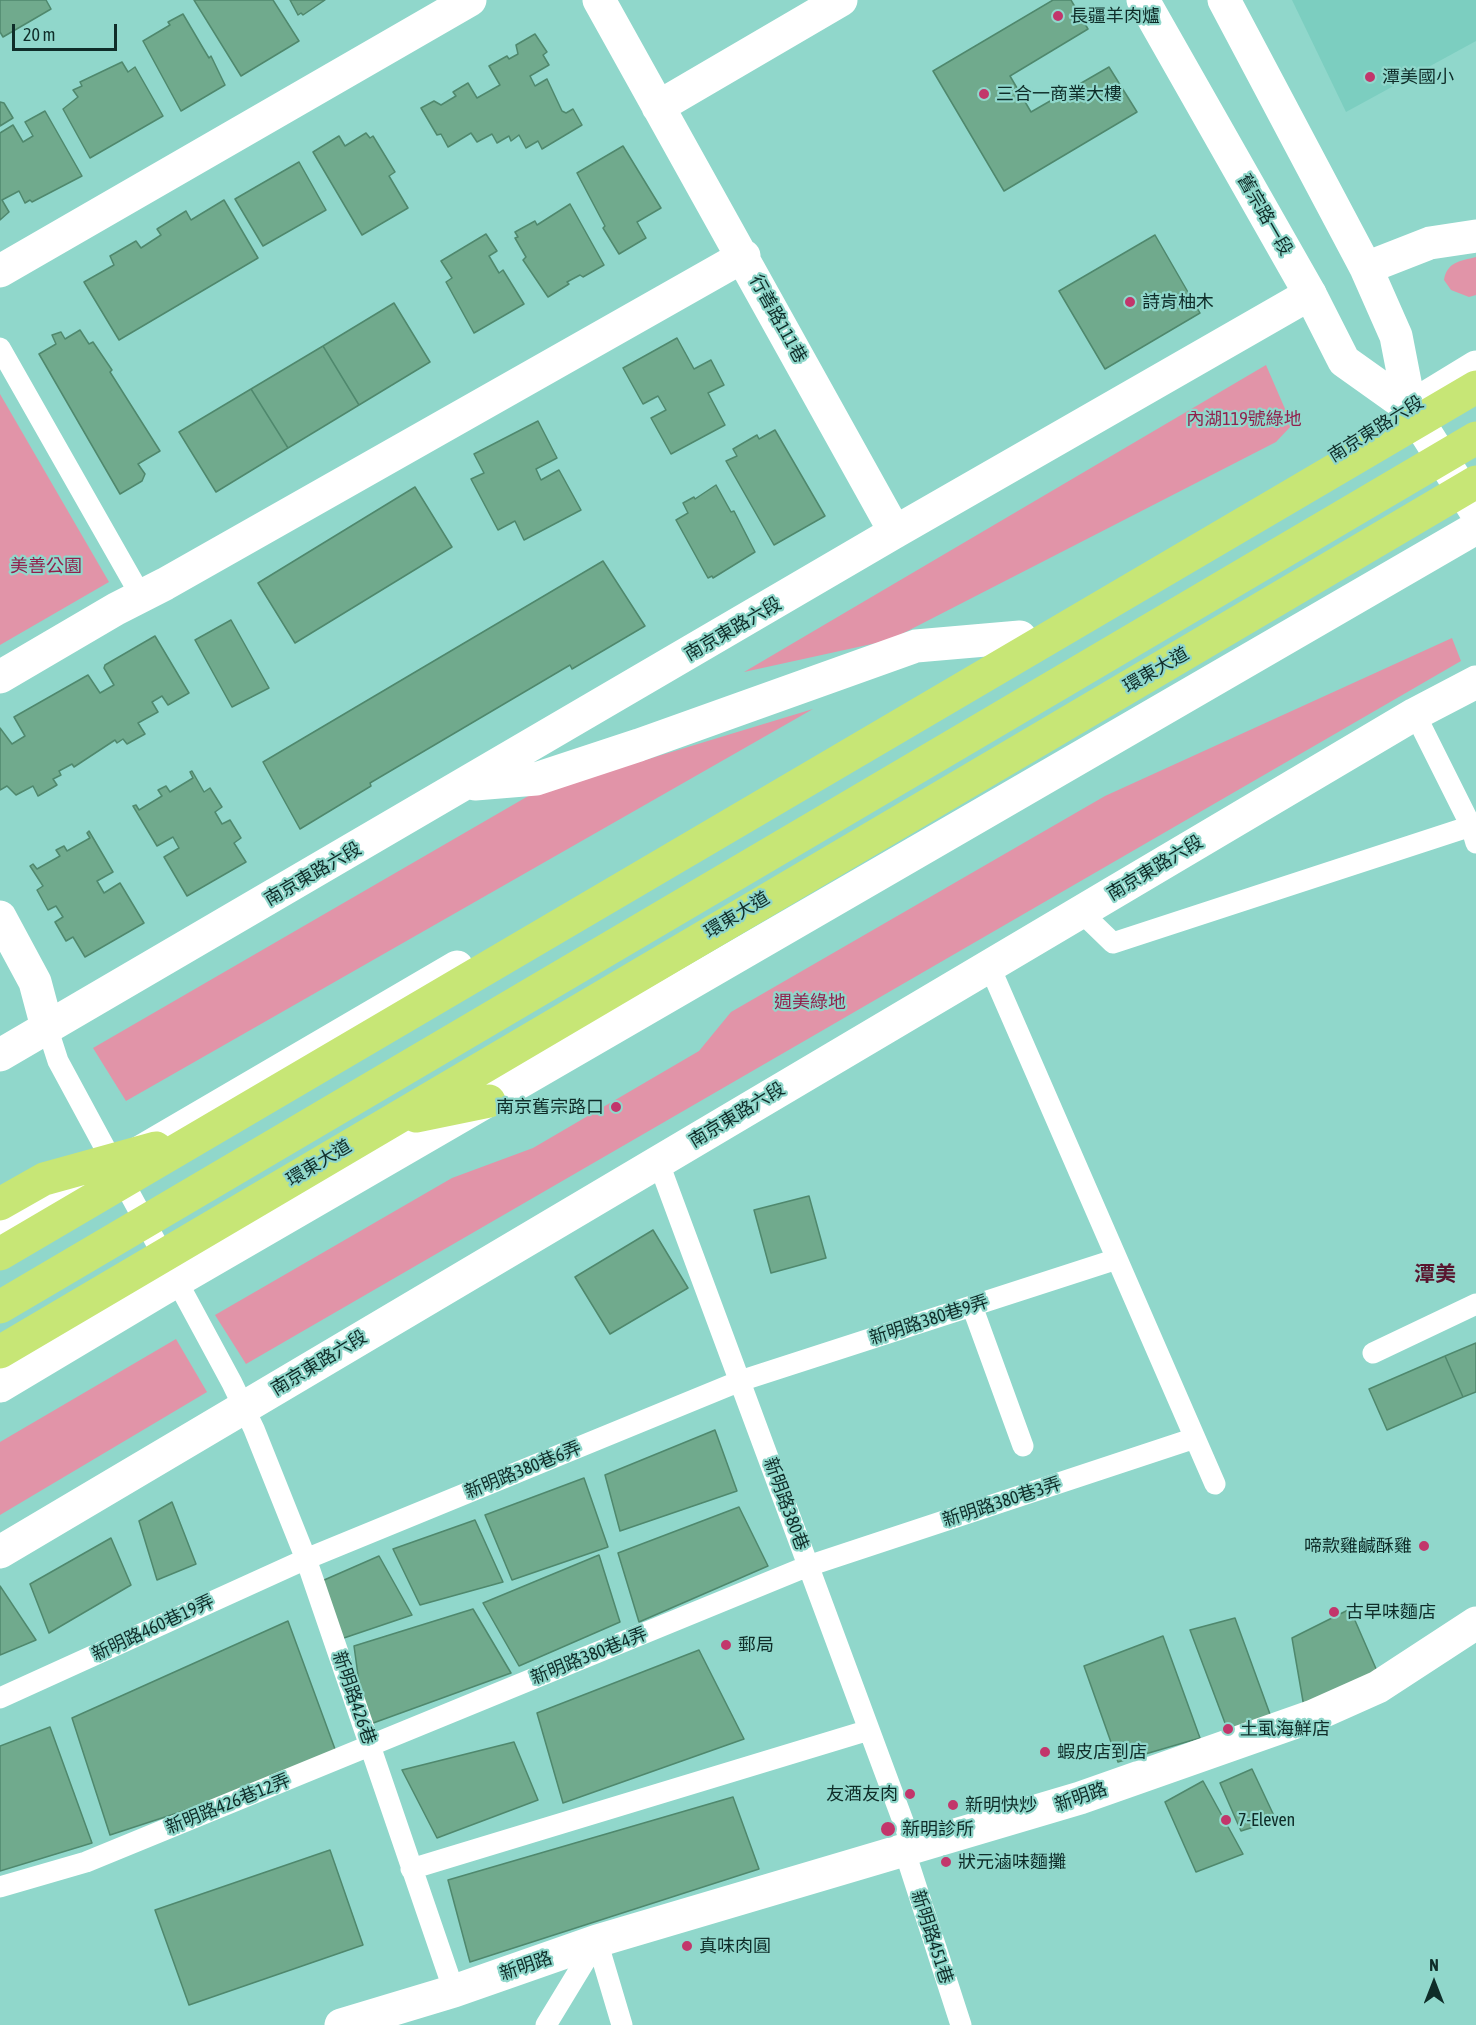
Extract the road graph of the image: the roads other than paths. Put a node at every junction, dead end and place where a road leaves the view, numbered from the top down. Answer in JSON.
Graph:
{"nodes":[{"id":1,"x":470,"y":0,"type":"edge"},
{"id":2,"x":599,"y":0,"type":"edge"},
{"id":3,"x":841,"y":0,"type":"edge"},
{"id":4,"x":1143,"y":0,"type":"edge"},
{"id":5,"x":1224,"y":0,"type":"edge"},
{"id":6,"x":658,"y":107,"type":"junction"},
{"id":7,"x":1476,"y":236,"type":"edge"},
{"id":8,"x":744,"y":256,"type":"junction"},
{"id":9,"x":1366,"y":268,"type":"junction"},
{"id":10,"x":0,"y":271,"type":"edge"},
{"id":11,"x":1310,"y":294,"type":"junction"},
{"id":12,"x":0,"y":348,"type":"edge"},
{"id":13,"x":1476,"y":367,"type":"edge"},
{"id":14,"x":1476,"y":387,"type":"edge"},
{"id":15,"x":1410,"y":408,"type":"junction"},
{"id":16,"x":1476,"y":438,"type":"edge"},
{"id":17,"x":1442,"y":458,"type":"junction"},
{"id":18,"x":1476,"y":482,"type":"edge"},
{"id":19,"x":1476,"y":512,"type":"edge"},
{"id":20,"x":1476,"y":528,"type":"edge"},
{"id":21,"x":895,"y":532,"type":"junction"},
{"id":22,"x":141,"y":596,"type":"junction"},
{"id":23,"x":1020,"y":637,"type":"junction"},
{"id":24,"x":0,"y":677,"type":"edge"},
{"id":25,"x":1476,"y":682,"type":"edge"},
{"id":26,"x":1415,"y":714,"type":"junction"},
{"id":27,"x":465,"y":785,"type":"junction"},
{"id":28,"x":1473,"y":835,"type":"edge"},
{"id":29,"x":1081,"y":912,"type":"junction"},
{"id":30,"x":741,"y":913,"type":"junction"},
{"id":31,"x":0,"y":917,"type":"edge"},
{"id":32,"x":989,"y":965,"type":"junction"},
{"id":33,"x":47,"y":1027,"type":"junction"},
{"id":34,"x":0,"y":1056,"type":"edge"},
{"id":35,"x":489,"y":1101,"type":"junction"},
{"id":36,"x":199,"y":1136,"type":"junction"},
{"id":37,"x":282,"y":1142,"type":"junction"},
{"id":38,"x":658,"y":1161,"type":"junction"},
{"id":39,"x":115,"y":1167,"type":"junction"},
{"id":40,"x":0,"y":1204,"type":"edge"},
{"id":41,"x":145,"y":1222,"type":"junction"},
{"id":42,"x":0,"y":1234,"type":"edge"},
{"id":43,"x":0,"y":1254,"type":"edge"},
{"id":44,"x":1117,"y":1259,"type":"junction"},
{"id":45,"x":177,"y":1281,"type":"junction"},
{"id":46,"x":1476,"y":1305,"type":"edge"},
{"id":47,"x":972,"y":1306,"type":"junction"},
{"id":48,"x":0,"y":1308,"type":"edge"},
{"id":49,"x":0,"y":1352,"type":"edge"},
{"id":50,"x":1373,"y":1353,"type":"dead end"},
{"id":51,"x":740,"y":1381,"type":"junction"},
{"id":52,"x":0,"y":1386,"type":"edge"},
{"id":53,"x":244,"y":1408,"type":"junction"},
{"id":54,"x":1195,"y":1438,"type":"junction"},
{"id":55,"x":1023,"y":1446,"type":"dead end"},
{"id":56,"x":1215,"y":1484,"type":"dead end"},
{"id":57,"x":0,"y":1552,"type":"edge"},
{"id":58,"x":306,"y":1558,"type":"junction"},
{"id":59,"x":808,"y":1566,"type":"junction"},
{"id":60,"x":1476,"y":1623,"type":"edge"},
{"id":61,"x":0,"y":1698,"type":"edge"},
{"id":62,"x":869,"y":1730,"type":"junction"},
{"id":63,"x":370,"y":1747,"type":"junction"},
{"id":64,"x":908,"y":1848,"type":"junction"},
{"id":65,"x":411,"y":1869,"type":"junction"},
{"id":66,"x":0,"y":1887,"type":"edge"},
{"id":67,"x":597,"y":1941,"type":"junction"},
{"id":68,"x":454,"y":1991,"type":"junction"},
{"id":69,"x":341,"y":2025,"type":"edge"},
{"id":70,"x":546,"y":2025,"type":"edge"},
{"id":71,"x":622,"y":2025,"type":"edge"},
{"id":72,"x":961,"y":2025,"type":"edge"}],
"edges":[{"from":1,"to":10,"type":"street"},
{"from":2,"to":6,"type":"street","name":"行善路111巷"},
{"from":3,"to":6,"type":"street"},
{"from":4,"to":11,"type":"street","name":"舊宗路一段"},
{"from":5,"to":9,"type":"street","name":"舊宗路一段"},
{"from":6,"to":8,"type":"street","name":"行善路111巷"},
{"from":7,"to":9,"type":"street"},
{"from":8,"to":21,"type":"street","name":"行善路111巷"},
{"from":8,"to":22,"type":"street"},
{"from":9,"to":15,"type":"street","name":"舊宗路一段"},
{"from":11,"to":15,"type":"street","name":"舊宗路一段"},
{"from":11,"to":21,"type":"street","name":"南京東路六段"},
{"from":12,"to":22,"type":"lane"},
{"from":13,"to":15,"type":"street","name":"南京東路六段"},
{"from":14,"to":36,"type":"highway"},
{"from":15,"to":17,"type":"street","name":"舊宗路一段"},
{"from":15,"to":23,"type":"street","name":"南京東路六段"},
{"from":16,"to":17,"type":"highway"},
{"from":17,"to":19,"type":"street","name":"舊宗路一段"},
{"from":17,"to":37,"type":"highway"},
{"from":18,"to":30,"type":"highway","name":"環東大道"},
{"from":20,"to":35,"type":"street"},
{"from":21,"to":27,"type":"street","name":"南京東路六段"},
{"from":22,"to":24,"type":"street"},
{"from":23,"to":27,"type":"street"},
{"from":23,"to":39,"type":"street","name":"南京東路六段"},
{"from":25,"to":26,"type":"street","name":"南京東路六段"},
{"from":26,"to":28,"type":"lane"},
{"from":26,"to":29,"type":"street","name":"南京東路六段"},
{"from":27,"to":33,"type":"street","name":"南京東路六段"},
{"from":28,"to":29,"type":"lane"},
{"from":29,"to":32,"type":"street","name":"南京東路六段"},
{"from":30,"to":48,"type":"highway"},
{"from":30,"to":49,"type":"highway","name":"環東大道"},
{"from":31,"to":33,"type":"street"},
{"from":32,"to":38,"type":"street","name":"南京東路六段"},
{"from":32,"to":44,"type":"lane"},
{"from":33,"to":34,"type":"street","name":"南京東路六段"},
{"from":33,"to":39,"type":"lane","name":"新明路426巷"},
{"from":35,"to":37,"type":"highway"},
{"from":35,"to":45,"type":"street"},
{"from":36,"to":40,"type":"highway"},
{"from":36,"to":43,"type":"highway"},
{"from":37,"to":41,"type":"highway"},
{"from":38,"to":51,"type":"lane","name":"新明路380巷"},
{"from":38,"to":53,"type":"street","name":"南京東路六段"},
{"from":39,"to":41,"type":"lane","name":"新明路426巷"},
{"from":39,"to":42,"type":"street","name":"南京東路六段"},
{"from":41,"to":45,"type":"lane","name":"新明路426巷"},
{"from":41,"to":48,"type":"highway"},
{"from":44,"to":47,"type":"lane","name":"新明路380巷9弄"},
{"from":44,"to":54,"type":"lane"},
{"from":45,"to":52,"type":"street"},
{"from":45,"to":53,"type":"lane","name":"新明路426巷"},
{"from":46,"to":50,"type":"lane"},
{"from":47,"to":51,"type":"lane","name":"新明路380巷9弄"},
{"from":47,"to":55,"type":"lane"},
{"from":51,"to":58,"type":"lane","name":"新明路380巷6弄"},
{"from":51,"to":59,"type":"lane","name":"新明路380巷"},
{"from":53,"to":57,"type":"street","name":"南京東路六段"},
{"from":53,"to":58,"type":"lane","name":"新明路426巷"},
{"from":54,"to":56,"type":"lane"},
{"from":54,"to":59,"type":"lane","name":"新明路380巷3弄"},
{"from":58,"to":61,"type":"lane","name":"新明路460巷19弄"},
{"from":58,"to":63,"type":"lane","name":"新明路426巷"},
{"from":59,"to":62,"type":"lane","name":"新明路380巷"},
{"from":59,"to":63,"type":"lane","name":"新明路380巷4弄"},
{"from":60,"to":64,"type":"street","name":"新明路"},
{"from":62,"to":64,"type":"lane","name":"新明路380巷"},
{"from":62,"to":65,"type":"lane"},
{"from":63,"to":65,"type":"lane","name":"新明路426巷"},
{"from":63,"to":66,"type":"lane","name":"新明路426巷12弄"},
{"from":64,"to":67,"type":"street","name":"新明路"},
{"from":64,"to":72,"type":"lane","name":"新明路451巷"},
{"from":65,"to":68,"type":"lane","name":"新明路426巷"},
{"from":67,"to":68,"type":"street","name":"新明路"},
{"from":67,"to":70,"type":"lane","name":"新明路"},
{"from":67,"to":71,"type":"lane"},
{"from":68,"to":69,"type":"street","name":"新明路"}]}
